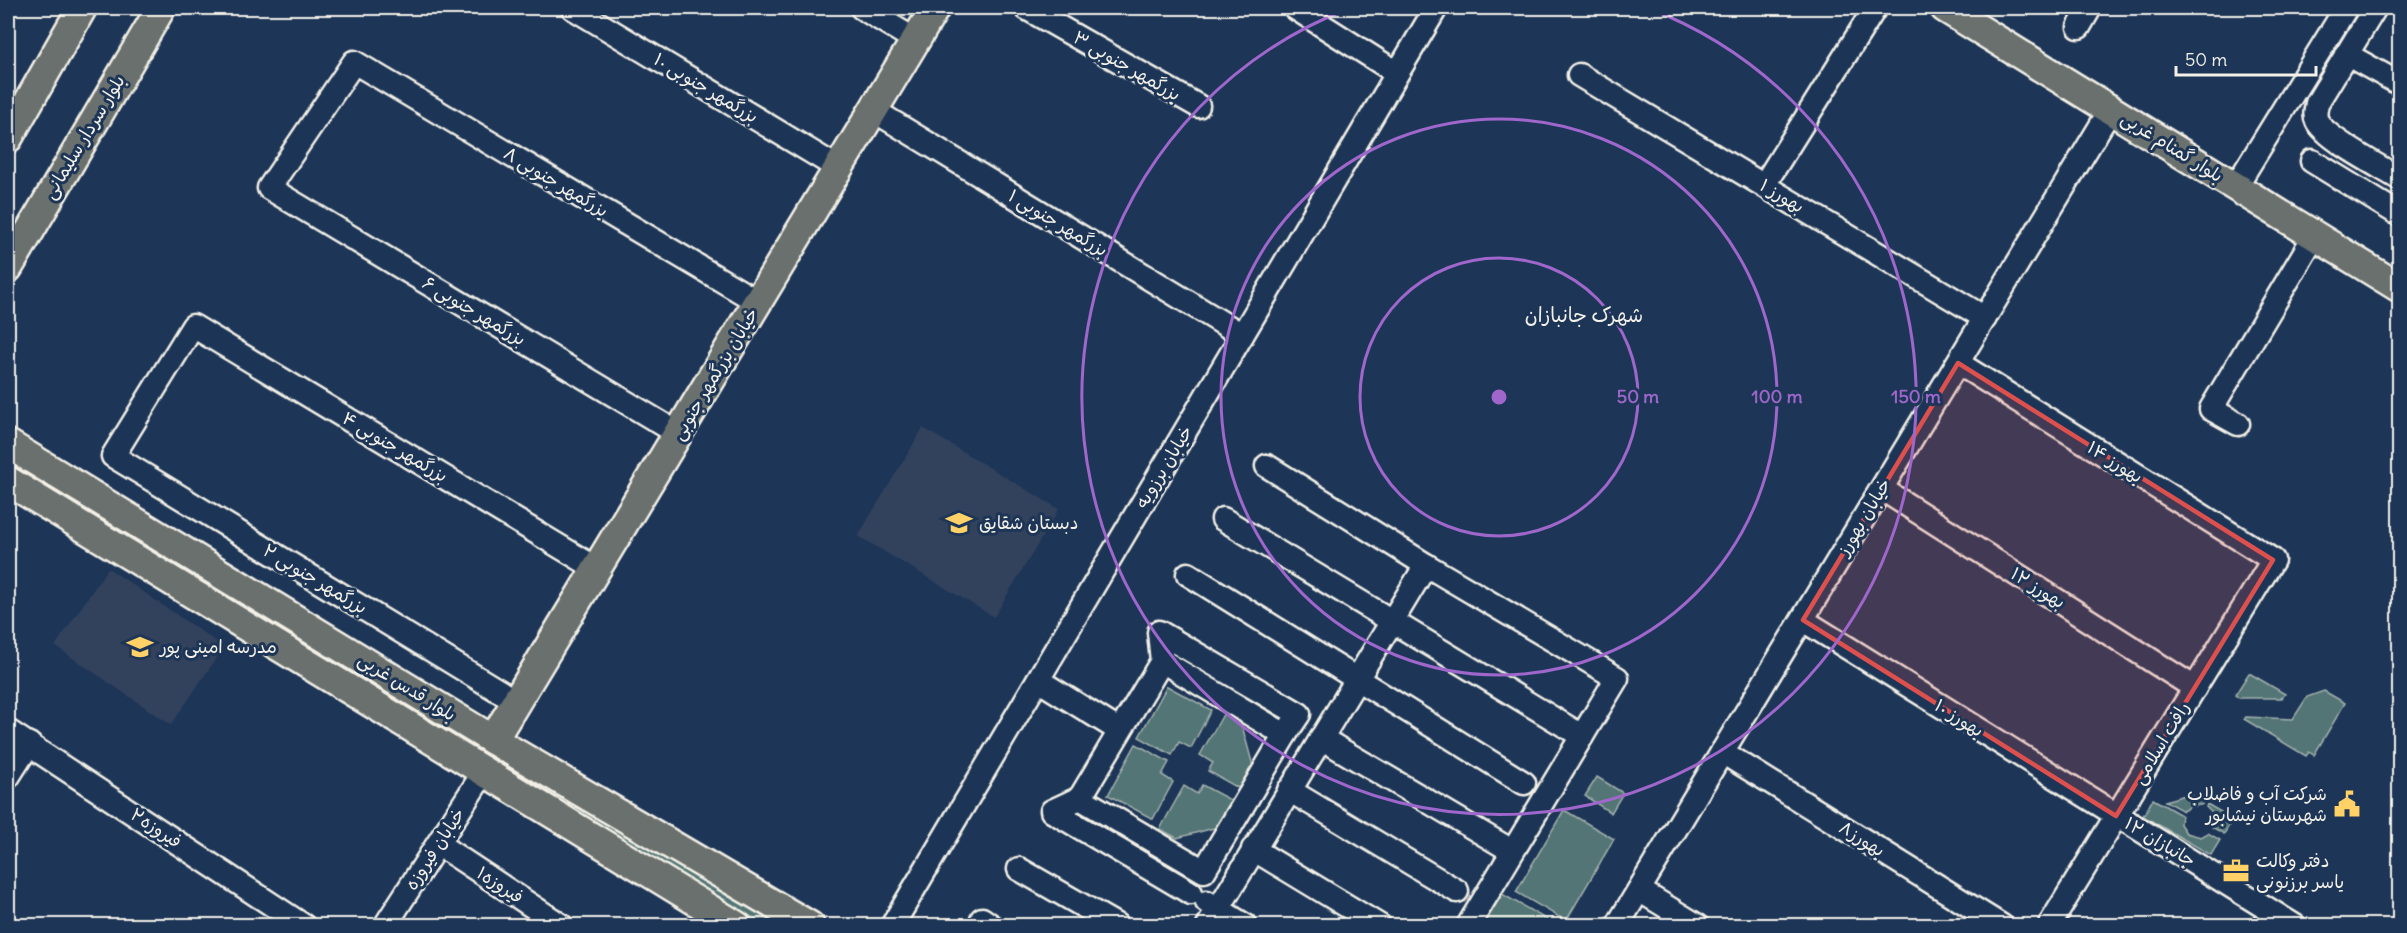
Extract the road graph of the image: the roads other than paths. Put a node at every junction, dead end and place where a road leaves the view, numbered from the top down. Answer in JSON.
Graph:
{"nodes":[{"id":1,"x":82,"y":8,"type":"edge"},
{"id":2,"x":161,"y":8,"type":"edge"},
{"id":3,"x":573,"y":8,"type":"edge"},
{"id":4,"x":862,"y":8,"type":"edge"},
{"id":5,"x":935,"y":8,"type":"edge"},
{"id":6,"x":1026,"y":8,"type":"edge"},
{"id":7,"x":1294,"y":8,"type":"edge"},
{"id":8,"x":1436,"y":8,"type":"edge"},
{"id":9,"x":1875,"y":8,"type":"edge"},
{"id":10,"x":1945,"y":8,"type":"edge"},
{"id":11,"x":2090,"y":8,"type":"edge"},
{"id":12,"x":2346,"y":8,"type":"edge"},
{"id":13,"x":2375,"y":8,"type":"edge"},
{"id":14,"x":2079,"y":27,"type":"dead end"},
{"id":15,"x":915,"y":40,"type":"junction"},
{"id":16,"x":2346,"y":54,"type":"junction"},
{"id":17,"x":354,"y":63,"type":"joint"},
{"id":18,"x":1397,"y":73,"type":"junction"},
{"id":19,"x":1579,"y":75,"type":"dead end"},
{"id":20,"x":2400,"y":84,"type":"edge"},
{"id":21,"x":1198,"y":106,"type":"dead end"},
{"id":22,"x":2112,"y":109,"type":"junction"},
{"id":23,"x":873,"y":110,"type":"junction"},
{"id":24,"x":8,"y":138,"type":"edge"},
{"id":25,"x":2312,"y":160,"type":"dead end"},
{"id":26,"x":838,"y":168,"type":"junction"},
{"id":27,"x":2400,"y":179,"type":"edge"},
{"id":28,"x":1764,"y":185,"type":"junction"},
{"id":29,"x":2236,"y":186,"type":"junction"},
{"id":30,"x":2400,"y":215,"type":"edge"},
{"id":31,"x":2315,"y":236,"type":"junction"},
{"id":32,"x":8,"y":268,"type":"edge"},
{"id":33,"x":2400,"y":288,"type":"edge"},
{"id":34,"x":758,"y":302,"type":"junction"},
{"id":35,"x":1985,"y":318,"type":"junction"},
{"id":36,"x":193,"y":326,"type":"joint"},
{"id":37,"x":1242,"y":335,"type":"junction"},
{"id":38,"x":1958,"y":363,"type":"junction"},
{"id":39,"x":2238,"y":424,"type":"dead end"},
{"id":40,"x":679,"y":434,"type":"junction"},
{"id":41,"x":8,"y":444,"type":"edge"},
{"id":42,"x":1267,"y":466,"type":"dead end"},
{"id":43,"x":8,"y":481,"type":"edge"},
{"id":44,"x":1882,"y":489,"type":"junction"},
{"id":45,"x":1223,"y":519,"type":"dead end"},
{"id":46,"x":2273,"y":560,"type":"joint"},
{"id":47,"x":1426,"y":565,"type":"junction"},
{"id":48,"x":597,"y":569,"type":"junction"},
{"id":49,"x":1188,"y":574,"type":"dead end"},
{"id":50,"x":1803,"y":620,"type":"junction"},
{"id":51,"x":1392,"y":621,"type":"junction"},
{"id":52,"x":304,"y":624,"type":"junction"},
{"id":53,"x":287,"y":651,"type":"junction"},
{"id":54,"x":1162,"y":662,"type":"junction"},
{"id":55,"x":1357,"y":678,"type":"junction"},
{"id":56,"x":1038,"y":680,"type":"junction"},
{"id":57,"x":2195,"y":688,"type":"junction"},
{"id":58,"x":517,"y":702,"type":"junction"},
{"id":59,"x":8,"y":731,"type":"edge"},
{"id":60,"x":1120,"y":731,"type":"junction"},
{"id":61,"x":1286,"y":735,"type":"junction"},
{"id":62,"x":1582,"y":736,"type":"junction"},
{"id":63,"x":1321,"y":738,"type":"junction"},
{"id":64,"x":493,"y":740,"type":"junction"},
{"id":65,"x":29,"y":744,"type":"junction"},
{"id":66,"x":1722,"y":752,"type":"junction"},
{"id":67,"x":484,"y":772,"type":"junction"},
{"id":68,"x":8,"y":777,"type":"edge"},
{"id":69,"x":1524,"y":783,"type":"dead end"},
{"id":70,"x":1289,"y":790,"type":"junction"},
{"id":71,"x":1080,"y":798,"type":"junction"},
{"id":72,"x":2116,"y":816,"type":"junction"},
{"id":73,"x":438,"y":844,"type":"junction"},
{"id":74,"x":1254,"y":849,"type":"junction"},
{"id":75,"x":1512,"y":851,"type":"junction"},
{"id":76,"x":1019,"y":869,"type":"dead end"},
{"id":77,"x":1204,"y":871,"type":"junction"},
{"id":78,"x":1639,"y":890,"type":"junction"},
{"id":79,"x":1457,"y":891,"type":"dead end"},
{"id":80,"x":1191,"y":893,"type":"junction"},
{"id":81,"x":1213,"y":917,"type":"edge"},
{"id":82,"x":304,"y":926,"type":"edge"},
{"id":83,"x":385,"y":926,"type":"edge"},
{"id":84,"x":562,"y":926,"type":"edge"},
{"id":85,"x":737,"y":926,"type":"edge"},
{"id":86,"x":810,"y":926,"type":"edge"},
{"id":87,"x":892,"y":926,"type":"edge"},
{"id":88,"x":1118,"y":926,"type":"edge"},
{"id":89,"x":1246,"y":926,"type":"edge"},
{"id":90,"x":1380,"y":926,"type":"edge"},
{"id":91,"x":1468,"y":926,"type":"edge"},
{"id":92,"x":1617,"y":926,"type":"edge"},
{"id":93,"x":1698,"y":926,"type":"edge"},
{"id":94,"x":2002,"y":926,"type":"edge"},
{"id":95,"x":2049,"y":926,"type":"edge"},
{"id":96,"x":2295,"y":926,"type":"edge"}],
"edges":[{"from":1,"to":24,"type":"main road"},
{"from":2,"to":32,"type":"main road","name":"بلوار سردار سلیمانی"},
{"from":3,"to":26,"type":"street","name":"بزرگمهر جنوبی ۱۰"},
{"from":4,"to":15,"type":"street"},
{"from":5,"to":15,"type":"main road","name":"خیابان بزرگمهر جنوبی"},
{"from":6,"to":21,"type":"street","name":"بزرگمهر جنوبی ۳"},
{"from":7,"to":18,"type":"street"},
{"from":8,"to":18,"type":"street","name":"خیابان برزویه"},
{"from":9,"to":28,"type":"street"},
{"from":10,"to":22,"type":"main road","name":"بلوار گمنام غربی"},
{"from":11,"to":14,"type":"street"},
{"from":12,"to":29,"type":"street"},
{"from":13,"to":16,"type":"street"},
{"from":15,"to":23,"type":"main road","name":"خیابان بزرگمهر جنوبی"},
{"from":16,"to":20,"type":"street"},
{"from":16,"to":27,"type":"street"},
{"from":17,"to":34,"type":"street","name":"بزرگمهر جنوبی ۸"},
{"from":17,"to":40,"type":"street","name":"بزرگمهر جنوبی ۶"},
{"from":18,"to":37,"type":"street","name":"خیابان برزویه"},
{"from":19,"to":28,"type":"street","name":"بهورز ۱"},
{"from":22,"to":29,"type":"main road","name":"بلوار گمنام غربی"},
{"from":22,"to":35,"type":"street","name":"خیابان بهورز"},
{"from":23,"to":26,"type":"main road","name":"خیابان بزرگمهر جنوبی"},
{"from":23,"to":37,"type":"street","name":"بزرگمهر جنوبی ۱"},
{"from":25,"to":30,"type":"street"},
{"from":26,"to":34,"type":"main road","name":"خیابان بزرگمهر جنوبی"},
{"from":28,"to":35,"type":"street","name":"بهورز ۱"},
{"from":29,"to":31,"type":"main road","name":"بلوار گمنام غربی"},
{"from":31,"to":33,"type":"main road","name":"بلوار گمنام غربی"},
{"from":31,"to":39,"type":"street"},
{"from":34,"to":40,"type":"main road","name":"خیابان بزرگمهر جنوبی"},
{"from":35,"to":38,"type":"street","name":"خیابان بهورز"},
{"from":36,"to":48,"type":"street","name":"بزرگمهر جنوبی ۴"},
{"from":36,"to":58,"type":"street","name":"بزرگمهر جنوبی ۲"},
{"from":37,"to":56,"type":"street","name":"خیابان برزویه"},
{"from":38,"to":44,"type":"street","name":"خیابان بهورز"},
{"from":38,"to":46,"type":"street","name":"بهورز ۱۴"},
{"from":40,"to":48,"type":"main road","name":"خیابان بزرگمهر جنوبی"},
{"from":41,"to":52,"type":"main road","name":"بلوار قدس غربی"},
{"from":42,"to":47,"type":"street"},
{"from":43,"to":53,"type":"main road","name":"بلوار قدس غربی"},
{"from":44,"to":50,"type":"street","name":"خیابان بهورز"},
{"from":44,"to":57,"type":"street","name":"بهورز ۱۲"},
{"from":45,"to":51,"type":"street"},
{"from":46,"to":57,"type":"street","name":"رافت اسلامی"},
{"from":47,"to":51,"type":"street"},
{"from":47,"to":62,"type":"street"},
{"from":48,"to":58,"type":"main road","name":"خیابان بزرگمهر جنوبی"},
{"from":49,"to":55,"type":"street"},
{"from":50,"to":66,"type":"street","name":"خیابان بهورز"},
{"from":50,"to":72,"type":"street","name":"بهورز ۱۰"},
{"from":51,"to":55,"type":"street"},
{"from":51,"to":62,"type":"street"},
{"from":52,"to":53,"type":"main road"},
{"from":52,"to":64,"type":"main road","name":"بلوار قدس غربی"},
{"from":53,"to":67,"type":"main road","name":"بلوار قدس غربی"},
{"from":54,"to":60,"type":"street"},
{"from":54,"to":61,"type":"street"},
{"from":54,"to":61,"type":"street"},
{"from":55,"to":63,"type":"street"},
{"from":55,"to":69,"type":"street"},
{"from":56,"to":60,"type":"street"},
{"from":56,"to":87,"type":"street","name":"خیابان برزویه"},
{"from":57,"to":72,"type":"street","name":"رافت اسلامی"},
{"from":58,"to":64,"type":"main road","name":"خیابان بزرگمهر جنوبی"},
{"from":59,"to":65,"type":"street","name":"فیروزه۲"},
{"from":60,"to":71,"type":"street"},
{"from":61,"to":77,"type":"street"},
{"from":62,"to":75,"type":"street"},
{"from":63,"to":70,"type":"street"},
{"from":63,"to":75,"type":"street"},
{"from":64,"to":86,"type":"main road","name":"بلوار قدس غربی"},
{"from":65,"to":68,"type":"street"},
{"from":65,"to":82,"type":"street","name":"فیروزه۲"},
{"from":66,"to":78,"type":"street","name":"خیابان بهورز"},
{"from":66,"to":94,"type":"street","name":"بهورز۸"},
{"from":67,"to":73,"type":"street","name":"خیابان فیروزه"},
{"from":67,"to":85,"type":"main road","name":"بلوار قدس غربی"},
{"from":70,"to":74,"type":"street"},
{"from":70,"to":79,"type":"street"},
{"from":71,"to":77,"type":"street"},
{"from":71,"to":80,"type":"street"},
{"from":72,"to":95,"type":"street","name":"رافت اسلامی"},
{"from":72,"to":96,"type":"street","name":"جانبازان ۱۲"},
{"from":73,"to":83,"type":"street","name":"خیابان فیروزه"},
{"from":73,"to":84,"type":"street","name":"فیروزه۱"},
{"from":74,"to":81,"type":"street"},
{"from":74,"to":90,"type":"street"},
{"from":75,"to":91,"type":"street"},
{"from":76,"to":88,"type":"street"},
{"from":77,"to":80,"type":"street"},
{"from":78,"to":92,"type":"street","name":"خیابان بهورز"},
{"from":78,"to":93,"type":"street"},
{"from":80,"to":81,"type":"street"},
{"from":81,"to":89,"type":"street"}]}
